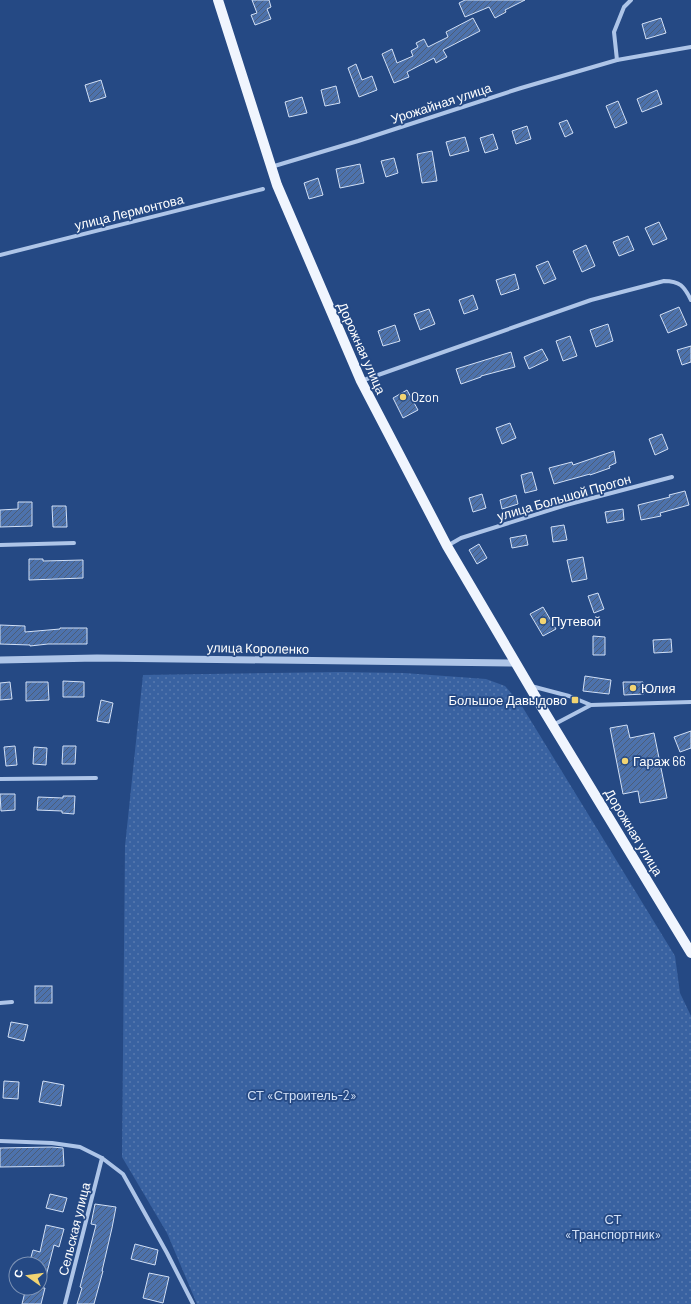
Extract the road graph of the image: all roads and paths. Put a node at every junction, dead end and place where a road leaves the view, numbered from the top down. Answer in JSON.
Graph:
{"nodes":[{"id":1,"x":218,"y":0,"type":"edge"},
{"id":2,"x":631,"y":0,"type":"edge"},
{"id":3,"x":691,"y":48,"type":"edge"},
{"id":4,"x":617,"y":60,"type":"junction"},
{"id":5,"x":271,"y":167,"type":"junction"},
{"id":6,"x":263,"y":189,"type":"dead end"},
{"id":7,"x":0,"y":255,"type":"edge"},
{"id":8,"x":691,"y":300,"type":"edge"},
{"id":9,"x":362,"y":381,"type":"junction"},
{"id":10,"x":672,"y":477,"type":"dead end"},
{"id":11,"x":74,"y":543,"type":"dead end"},
{"id":12,"x":0,"y":544,"type":"edge"},
{"id":13,"x":447,"y":546,"type":"junction"},
{"id":14,"x":0,"y":660,"type":"edge"},
{"id":15,"x":516,"y":663,"type":"junction"},
{"id":16,"x":529,"y":686,"type":"junction"},
{"id":17,"x":691,"y":702,"type":"edge"},
{"id":18,"x":591,"y":705,"type":"junction"},
{"id":19,"x":553,"y":725,"type":"junction"},
{"id":20,"x":96,"y":778,"type":"dead end"},
{"id":21,"x":0,"y":779,"type":"edge"},
{"id":22,"x":691,"y":953,"type":"edge"},
{"id":23,"x":12,"y":1002,"type":"dead end"},
{"id":24,"x":0,"y":1003,"type":"edge"},
{"id":25,"x":0,"y":1141,"type":"edge"},
{"id":26,"x":102,"y":1158,"type":"junction"},
{"id":27,"x":65,"y":1304,"type":"edge"},
{"id":28,"x":193,"y":1304,"type":"edge"}],
"edges":[{"from":1,"to":5,"type":"main road","name":"Дорожная улица"},
{"from":2,"to":4,"type":"street"},
{"from":3,"to":4,"type":"street","name":"Урожайная улица"},
{"from":4,"to":5,"type":"street","name":"Урожайная улица"},
{"from":5,"to":9,"type":"main road","name":"Дорожная улица"},
{"from":6,"to":7,"type":"street","name":"улица Лермонтова"},
{"from":8,"to":9,"type":"street","name":"Дорожная улица"},
{"from":9,"to":13,"type":"main road","name":"Дорожная улица"},
{"from":10,"to":13,"type":"street","name":"улица Большой Прогон"},
{"from":11,"to":12,"type":"street"},
{"from":13,"to":15,"type":"main road","name":"Дорожная улица"},
{"from":14,"to":15,"type":"street","name":"улица Короленко"},
{"from":15,"to":16,"type":"main road","name":"Дорожная улица"},
{"from":16,"to":18,"type":"street"},
{"from":16,"to":19,"type":"main road","name":"Дорожная улица"},
{"from":17,"to":18,"type":"street"},
{"from":18,"to":19,"type":"street"},
{"from":19,"to":22,"type":"main road","name":"Дорожная улица"},
{"from":20,"to":21,"type":"street"},
{"from":23,"to":24,"type":"street"},
{"from":25,"to":26,"type":"street"},
{"from":26,"to":27,"type":"street","name":"Сельская улица"},
{"from":26,"to":28,"type":"street"}]}
